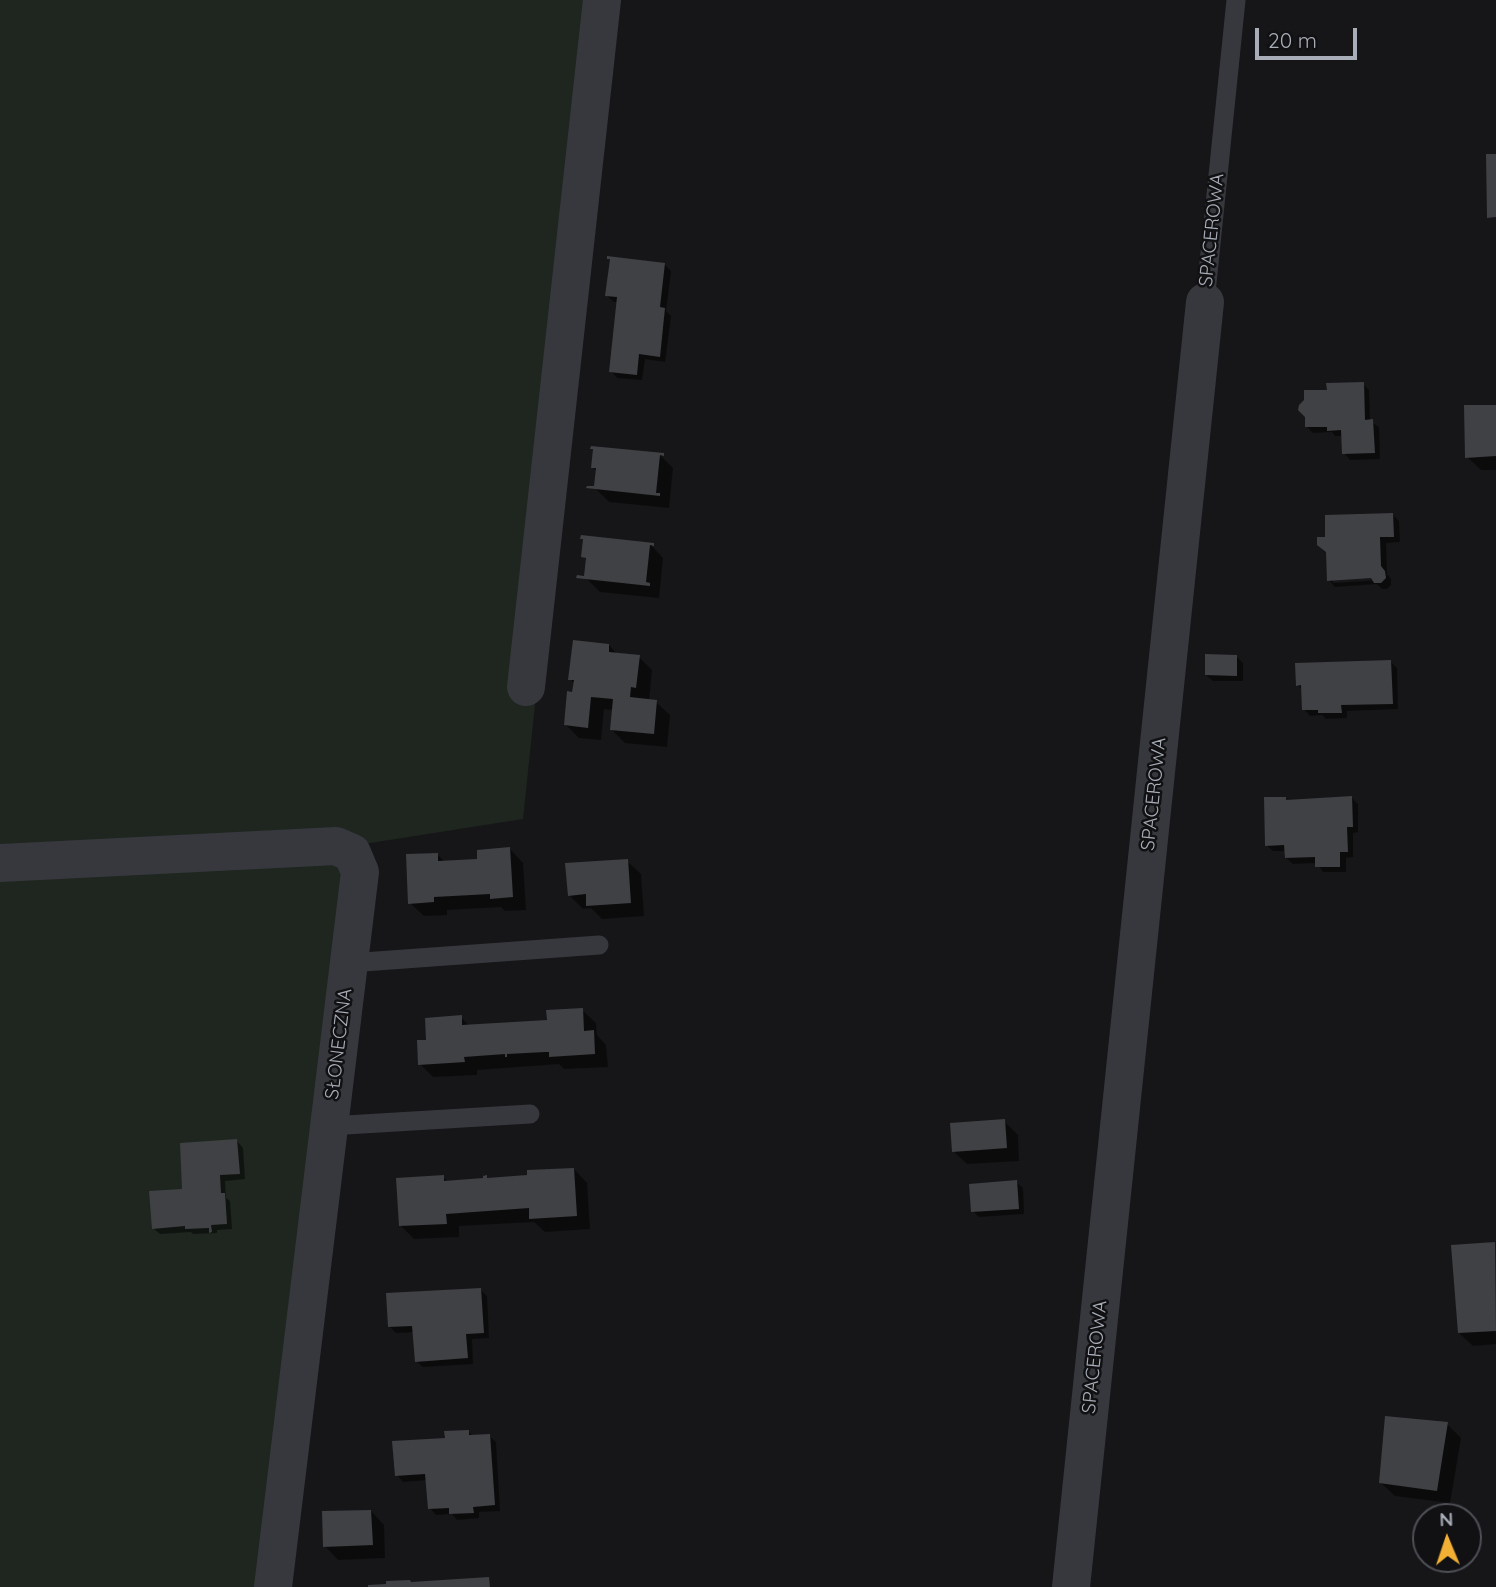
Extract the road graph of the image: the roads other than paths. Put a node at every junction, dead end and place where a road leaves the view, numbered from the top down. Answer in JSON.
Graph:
{"nodes":[{"id":1,"x":602,"y":0,"type":"edge"},
{"id":2,"x":1236,"y":0,"type":"edge"},
{"id":3,"x":1205,"y":302,"type":"joint"},
{"id":4,"x":526,"y":687,"type":"dead end"},
{"id":5,"x":0,"y":863,"type":"edge"},
{"id":6,"x":599,"y":945,"type":"dead end"},
{"id":7,"x":349,"y":963,"type":"junction"},
{"id":8,"x":530,"y":1114,"type":"dead end"},
{"id":9,"x":329,"y":1126,"type":"junction"},
{"id":10,"x":273,"y":1587,"type":"edge"},
{"id":11,"x":1071,"y":1587,"type":"edge"}],
"edges":[{"from":1,"to":4,"type":"street"},
{"from":2,"to":3,"type":"lane","name":"SPACEROWA"},
{"from":3,"to":11,"type":"street","name":"SPACEROWA"},
{"from":5,"to":7,"type":"street","name":"SŁONECZNA"},
{"from":6,"to":7,"type":"lane"},
{"from":7,"to":9,"type":"street","name":"SŁONECZNA"},
{"from":8,"to":9,"type":"lane"},
{"from":9,"to":10,"type":"street","name":"SŁONECZNA"}]}
